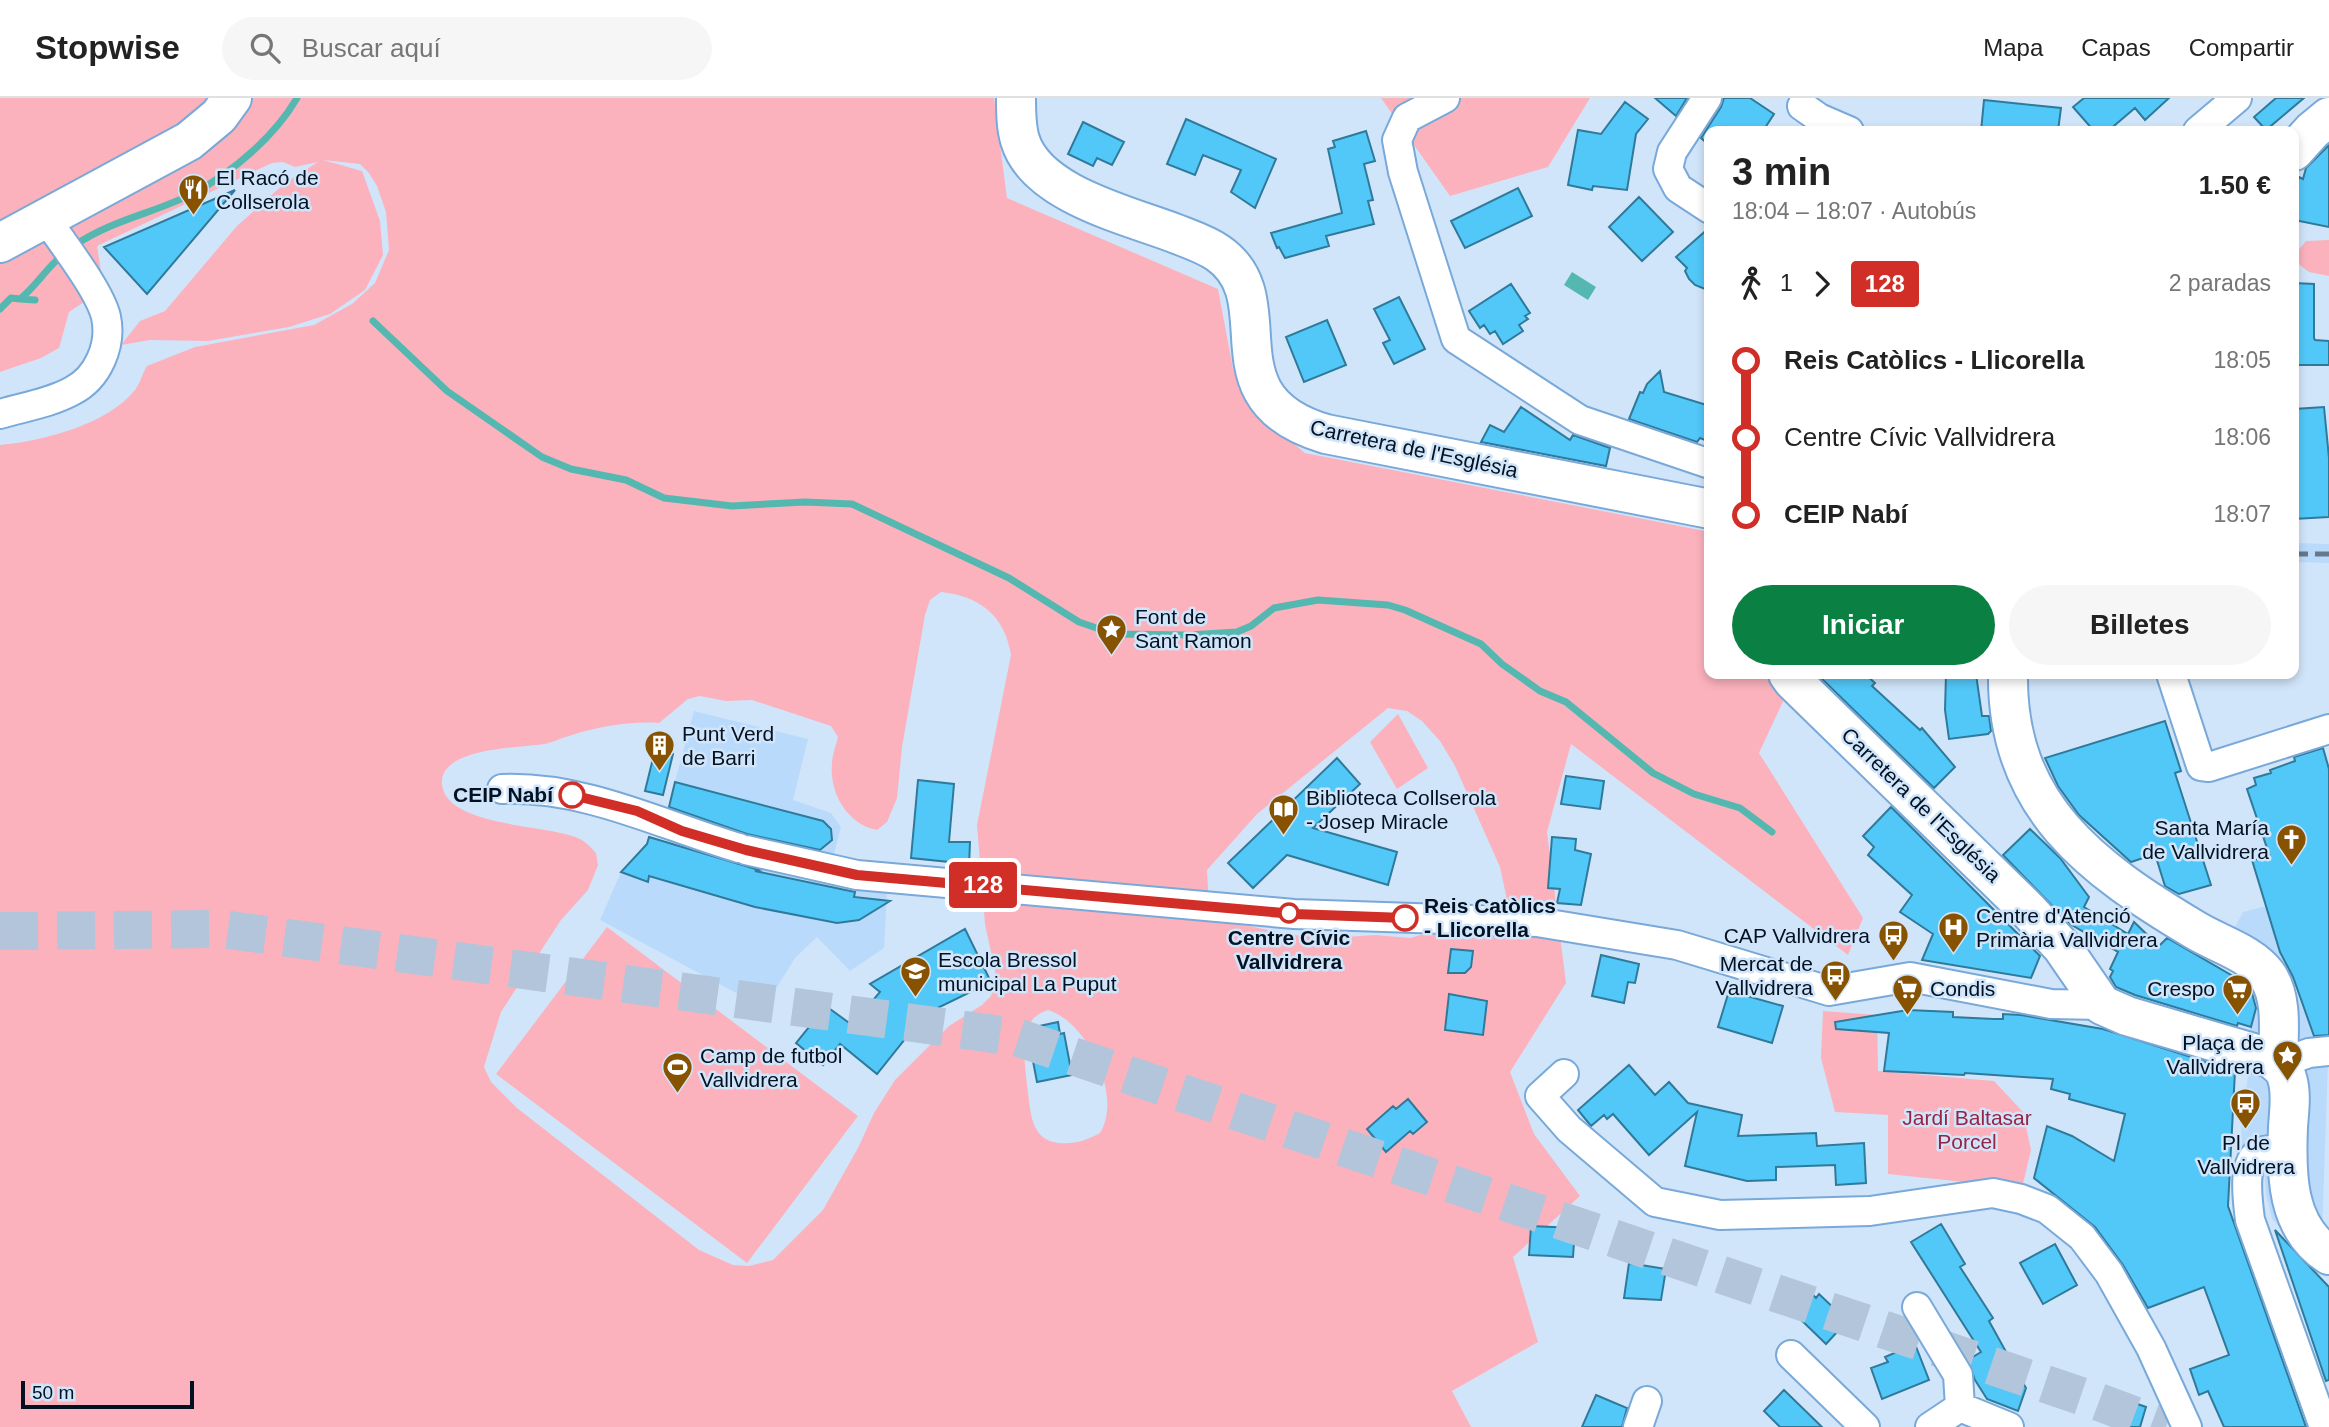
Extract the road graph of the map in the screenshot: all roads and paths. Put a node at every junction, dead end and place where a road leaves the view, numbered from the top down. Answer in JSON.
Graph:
{"nodes":[{"id":1,"x":232,"y":98,"type":"edge"},
{"id":2,"x":1016,"y":98,"type":"edge"},
{"id":3,"x":1444,"y":98,"type":"edge"},
{"id":4,"x":1707,"y":98,"type":"edge"},
{"id":5,"x":2237,"y":98,"type":"edge"},
{"id":6,"x":1802,"y":106,"type":"dead end"},
{"id":7,"x":2329,"y":117,"type":"edge"},
{"id":8,"x":1837,"y":126,"type":"edge"},
{"id":9,"x":2204,"y":126,"type":"edge"},
{"id":10,"x":2299,"y":145,"type":"edge"},
{"id":11,"x":1704,"y":205,"type":"edge"},
{"id":12,"x":47,"y":220,"type":"junction"},
{"id":13,"x":0,"y":243,"type":"edge"},
{"id":14,"x":0,"y":414,"type":"edge"},
{"id":15,"x":1704,"y":462,"type":"edge"},
{"id":16,"x":1704,"y":508,"type":"edge"},
{"id":17,"x":1792,"y":679,"type":"edge"},
{"id":18,"x":2008,"y":679,"type":"edge"},
{"id":19,"x":2173,"y":679,"type":"edge"},
{"id":20,"x":2329,"y":729,"type":"edge"},
{"id":21,"x":502,"y":789,"type":"dead end"},
{"id":22,"x":2102,"y":1005,"type":"junction"},
{"id":23,"x":2329,"y":1051,"type":"edge"},
{"id":24,"x":2278,"y":1064,"type":"junction"},
{"id":25,"x":1564,"y":1074,"type":"dead end"},
{"id":26,"x":2288,"y":1151,"type":"junction"},
{"id":27,"x":2329,"y":1255,"type":"edge"},
{"id":28,"x":1917,"y":1307,"type":"dead end"},
{"id":29,"x":1791,"y":1355,"type":"dead end"},
{"id":30,"x":1959,"y":1407,"type":"junction"},
{"id":31,"x":1865,"y":1427,"type":"edge"},
{"id":32,"x":1930,"y":1427,"type":"edge"},
{"id":33,"x":2009,"y":1427,"type":"edge"},
{"id":34,"x":2187,"y":1427,"type":"edge"},
{"id":35,"x":2324,"y":1427,"type":"edge"}],
"edges":[{"from":1,"to":12,"type":"main road"},
{"from":2,"to":16,"type":"main road","name":"Carretera de l'Església"},
{"from":3,"to":15,"type":"street"},
{"from":4,"to":11,"type":"street"},
{"from":5,"to":9,"type":"street"},
{"from":6,"to":8,"type":"street"},
{"from":7,"to":10,"type":"main road"},
{"from":12,"to":13,"type":"main road"},
{"from":12,"to":14,"type":"street"},
{"from":17,"to":22,"type":"main road","name":"Carretera de l'Església"},
{"from":18,"to":24,"type":"main road"},
{"from":19,"to":20,"type":"street"},
{"from":21,"to":22,"type":"street"},
{"from":22,"to":24,"type":"main road"},
{"from":23,"to":24,"type":"street"},
{"from":24,"to":26,"type":"main road"},
{"from":25,"to":34,"type":"street"},
{"from":26,"to":27,"type":"main road"},
{"from":26,"to":35,"type":"street"},
{"from":28,"to":30,"type":"street"},
{"from":29,"to":31,"type":"street"},
{"from":30,"to":32,"type":"street"},
{"from":30,"to":33,"type":"street"}]}
